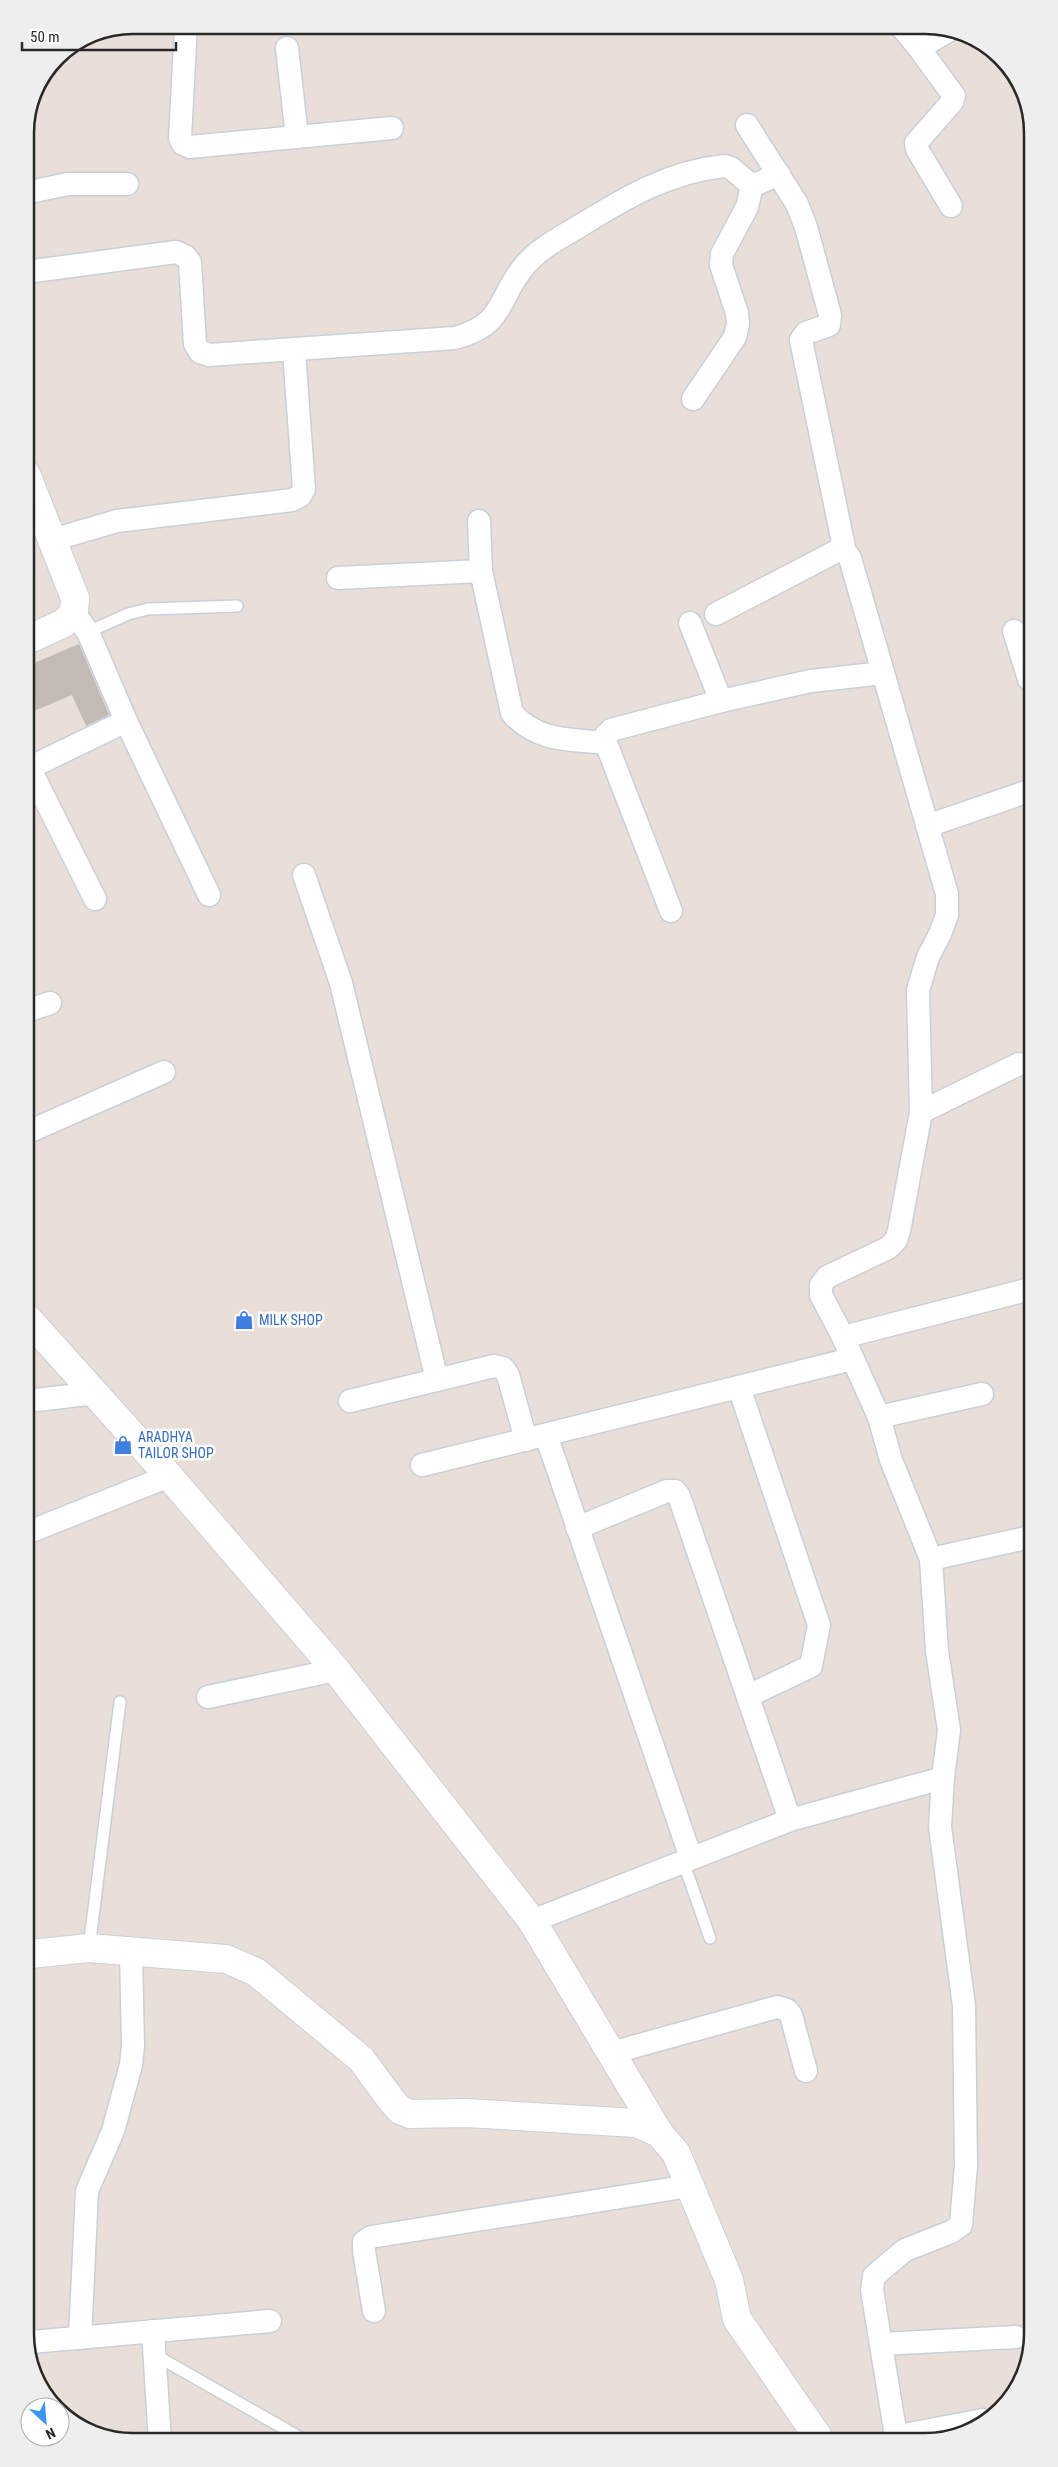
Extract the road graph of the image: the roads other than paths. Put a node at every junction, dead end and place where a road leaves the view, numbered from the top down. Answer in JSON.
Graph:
{"nodes":[{"id":1,"x":186,"y":34,"type":"edge"},
{"id":2,"x":907,"y":34,"type":"edge"},
{"id":3,"x":941,"y":35,"type":"edge"},
{"id":4,"x":287,"y":48,"type":"dead end"},
{"id":5,"x":919,"y":48,"type":"junction"},
{"id":6,"x":747,"y":125,"type":"dead end"},
{"id":7,"x":392,"y":128,"type":"dead end"},
{"id":8,"x":297,"y":137,"type":"junction"},
{"id":9,"x":779,"y":174,"type":"junction"},
{"id":10,"x":127,"y":184,"type":"dead end"},
{"id":11,"x":752,"y":186,"type":"junction"},
{"id":12,"x":34,"y":191,"type":"edge"},
{"id":13,"x":952,"y":206,"type":"dead end"},
{"id":14,"x":34,"y":271,"type":"edge"},
{"id":15,"x":294,"y":351,"type":"junction"},
{"id":16,"x":693,"y":399,"type":"dead end"},
{"id":17,"x":34,"y":494,"type":"edge"},
{"id":18,"x":479,"y":521,"type":"dead end"},
{"id":19,"x":52,"y":540,"type":"junction"},
{"id":20,"x":846,"y":552,"type":"junction"},
{"id":21,"x":481,"y":571,"type":"junction"},
{"id":22,"x":338,"y":578,"type":"dead end"},
{"id":23,"x":237,"y":606,"type":"dead end"},
{"id":24,"x":716,"y":614,"type":"dead end"},
{"id":25,"x":81,"y":623,"type":"junction"},
{"id":26,"x":690,"y":623,"type":"dead end"},
{"id":27,"x":1014,"y":631,"type":"dead end"},
{"id":28,"x":34,"y":636,"type":"edge"},
{"id":29,"x":1024,"y":663,"type":"edge"},
{"id":30,"x":883,"y":673,"type":"junction"},
{"id":31,"x":721,"y":701,"type":"junction"},
{"id":32,"x":126,"y":721,"type":"junction"},
{"id":33,"x":606,"y":742,"type":"junction"},
{"id":34,"x":34,"y":765,"type":"edge"},
{"id":35,"x":34,"y":780,"type":"edge"},
{"id":36,"x":1024,"y":793,"type":"edge"},
{"id":37,"x":927,"y":826,"type":"junction"},
{"id":38,"x":304,"y":875,"type":"dead end"},
{"id":39,"x":210,"y":895,"type":"dead end"},
{"id":40,"x":96,"y":899,"type":"dead end"},
{"id":41,"x":671,"y":910,"type":"dead end"},
{"id":42,"x":50,"y":1002,"type":"dead end"},
{"id":43,"x":34,"y":1008,"type":"edge"},
{"id":44,"x":1018,"y":1064,"type":"dead end"},
{"id":45,"x":164,"y":1072,"type":"dead end"},
{"id":46,"x":921,"y":1112,"type":"junction"},
{"id":47,"x":34,"y":1129,"type":"edge"},
{"id":48,"x":1024,"y":1291,"type":"edge"},
{"id":49,"x":34,"y":1326,"type":"edge"},
{"id":50,"x":843,"y":1337,"type":"junction"},
{"id":51,"x":852,"y":1359,"type":"junction"},
{"id":52,"x":437,"y":1380,"type":"junction"},
{"id":53,"x":739,"y":1387,"type":"junction"},
{"id":54,"x":96,"y":1393,"type":"junction"},
{"id":55,"x":982,"y":1394,"type":"dead end"},
{"id":56,"x":34,"y":1400,"type":"edge"},
{"id":57,"x":350,"y":1400,"type":"dead end"},
{"id":58,"x":879,"y":1417,"type":"junction"},
{"id":59,"x":536,"y":1438,"type":"junction"},
{"id":60,"x":422,"y":1465,"type":"dead end"},
{"id":61,"x":169,"y":1476,"type":"junction"},
{"id":62,"x":577,"y":1528,"type":"junction"},
{"id":63,"x":34,"y":1530,"type":"edge"},
{"id":64,"x":1024,"y":1539,"type":"edge"},
{"id":65,"x":931,"y":1559,"type":"junction"},
{"id":66,"x":336,"y":1670,"type":"junction"},
{"id":67,"x":748,"y":1696,"type":"junction"},
{"id":68,"x":208,"y":1697,"type":"dead end"},
{"id":69,"x":120,"y":1702,"type":"dead end"},
{"id":70,"x":943,"y":1778,"type":"junction"},
{"id":71,"x":790,"y":1820,"type":"junction"},
{"id":72,"x":687,"y":1860,"type":"junction"},
{"id":73,"x":532,"y":1921,"type":"junction"},
{"id":74,"x":710,"y":1938,"type":"dead end"},
{"id":75,"x":89,"y":1948,"type":"junction"},
{"id":76,"x":130,"y":1951,"type":"junction"},
{"id":77,"x":34,"y":1954,"type":"edge"},
{"id":78,"x":611,"y":2053,"type":"junction"},
{"id":79,"x":806,"y":2071,"type":"dead end"},
{"id":80,"x":659,"y":2132,"type":"junction"},
{"id":81,"x":690,"y":2186,"type":"junction"},
{"id":82,"x":374,"y":2311,"type":"dead end"},
{"id":83,"x":270,"y":2321,"type":"dead end"},
{"id":84,"x":153,"y":2331,"type":"junction"},
{"id":85,"x":1016,"y":2337,"type":"dead end"},
{"id":86,"x":80,"y":2338,"type":"junction"},
{"id":87,"x":35,"y":2342,"type":"edge"},
{"id":88,"x":881,"y":2344,"type":"junction"},
{"id":89,"x":155,"y":2355,"type":"junction"},
{"id":90,"x":970,"y":2422,"type":"edge"},
{"id":91,"x":159,"y":2433,"type":"edge"},
{"id":92,"x":294,"y":2433,"type":"edge"},
{"id":93,"x":815,"y":2433,"type":"edge"},
{"id":94,"x":894,"y":2433,"type":"edge"},
{"id":95,"x":911,"y":2433,"type":"edge"}],
"edges":[{"from":1,"to":8,"type":"street"},
{"from":2,"to":5,"type":"street"},
{"from":3,"to":5,"type":"street"},
{"from":4,"to":8,"type":"street"},
{"from":5,"to":13,"type":"street"},
{"from":6,"to":9,"type":"street"},
{"from":7,"to":8,"type":"street"},
{"from":9,"to":11,"type":"street"},
{"from":9,"to":20,"type":"street"},
{"from":10,"to":12,"type":"street"},
{"from":11,"to":15,"type":"street"},
{"from":11,"to":16,"type":"street"},
{"from":14,"to":15,"type":"street"},
{"from":15,"to":19,"type":"street"},
{"from":17,"to":19,"type":"street"},
{"from":18,"to":21,"type":"street"},
{"from":19,"to":25,"type":"street"},
{"from":20,"to":24,"type":"street"},
{"from":20,"to":30,"type":"street"},
{"from":21,"to":22,"type":"street"},
{"from":21,"to":33,"type":"street"},
{"from":23,"to":25,"type":"lane"},
{"from":25,"to":28,"type":"street"},
{"from":25,"to":32,"type":"street"},
{"from":26,"to":31,"type":"street"},
{"from":27,"to":29,"type":"street"},
{"from":30,"to":31,"type":"street"},
{"from":30,"to":37,"type":"street"},
{"from":31,"to":33,"type":"street"},
{"from":32,"to":34,"type":"street"},
{"from":32,"to":39,"type":"street"},
{"from":33,"to":41,"type":"street"},
{"from":35,"to":40,"type":"street"},
{"from":36,"to":37,"type":"street"},
{"from":37,"to":46,"type":"street"},
{"from":38,"to":52,"type":"street"},
{"from":42,"to":43,"type":"street"},
{"from":44,"to":46,"type":"street"},
{"from":45,"to":47,"type":"street"},
{"from":46,"to":50,"type":"street"},
{"from":48,"to":50,"type":"street"},
{"from":49,"to":54,"type":"street"},
{"from":50,"to":51,"type":"street"},
{"from":51,"to":53,"type":"street"},
{"from":51,"to":58,"type":"street"},
{"from":52,"to":57,"type":"street"},
{"from":52,"to":59,"type":"street"},
{"from":53,"to":59,"type":"street"},
{"from":53,"to":67,"type":"street"},
{"from":54,"to":56,"type":"street"},
{"from":54,"to":61,"type":"street"},
{"from":55,"to":58,"type":"street"},
{"from":58,"to":65,"type":"street"},
{"from":59,"to":60,"type":"street"},
{"from":59,"to":62,"type":"street"},
{"from":61,"to":63,"type":"street"},
{"from":61,"to":66,"type":"street"},
{"from":62,"to":67,"type":"street"},
{"from":62,"to":72,"type":"street"},
{"from":64,"to":65,"type":"street"},
{"from":65,"to":70,"type":"street"},
{"from":66,"to":68,"type":"street"},
{"from":66,"to":73,"type":"street"},
{"from":67,"to":71,"type":"street"},
{"from":69,"to":75,"type":"lane"},
{"from":70,"to":71,"type":"street"},
{"from":70,"to":88,"type":"street"},
{"from":71,"to":72,"type":"street"},
{"from":72,"to":73,"type":"street"},
{"from":72,"to":74,"type":"lane"},
{"from":73,"to":78,"type":"street"},
{"from":75,"to":76,"type":"street"},
{"from":75,"to":77,"type":"street"},
{"from":76,"to":80,"type":"street"},
{"from":76,"to":86,"type":"street"},
{"from":78,"to":79,"type":"street"},
{"from":78,"to":80,"type":"street"},
{"from":80,"to":81,"type":"street"},
{"from":81,"to":82,"type":"street"},
{"from":81,"to":93,"type":"street"},
{"from":83,"to":84,"type":"street"},
{"from":84,"to":86,"type":"street"},
{"from":84,"to":89,"type":"street"},
{"from":85,"to":88,"type":"street"},
{"from":86,"to":87,"type":"street"},
{"from":88,"to":94,"type":"street"},
{"from":89,"to":91,"type":"street"},
{"from":89,"to":92,"type":"lane"},
{"from":90,"to":95,"type":"street"}]}
